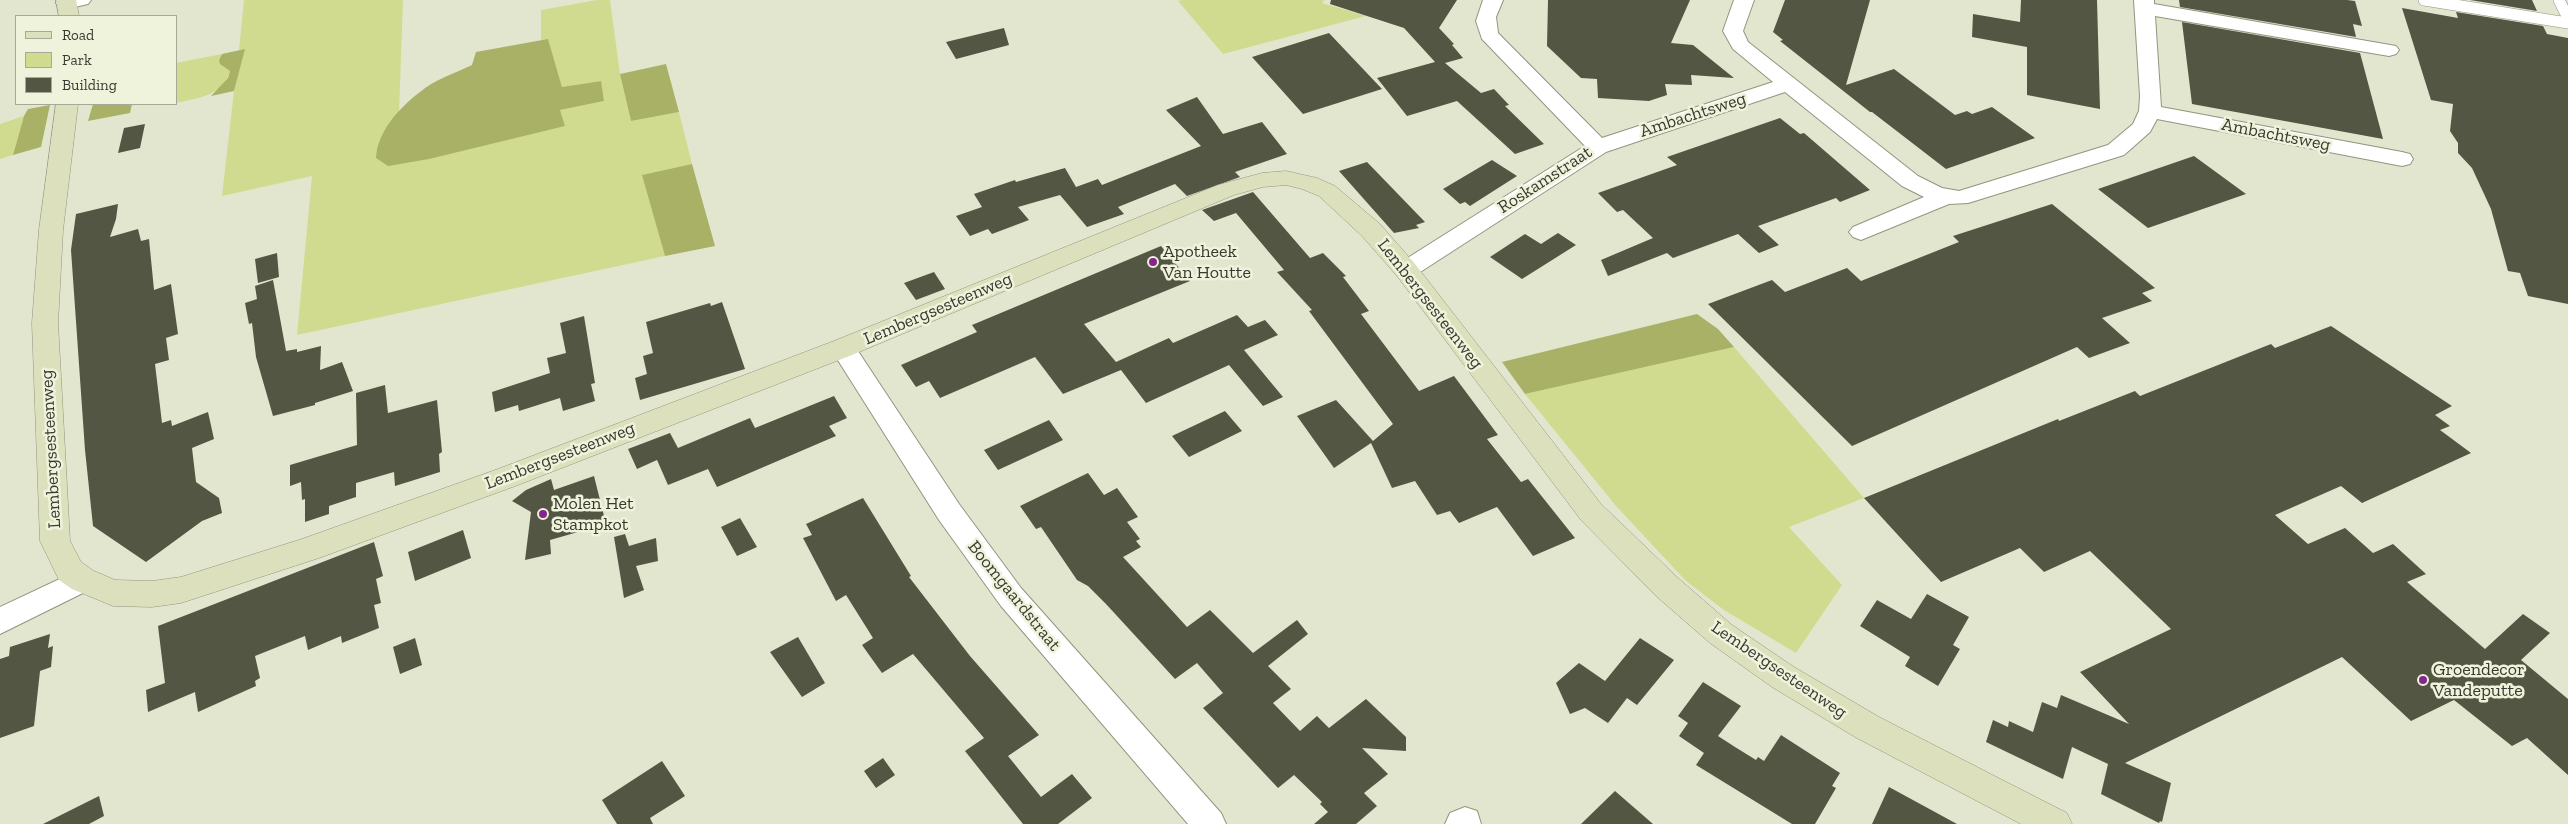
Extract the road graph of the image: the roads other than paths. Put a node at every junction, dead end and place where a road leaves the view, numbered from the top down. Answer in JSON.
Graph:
{"nodes":[{"id":1,"x":1493,"y":0,"type":"edge"},
{"id":2,"x":1744,"y":0,"type":"edge"},
{"id":3,"x":2424,"y":0,"type":"edge"},
{"id":4,"x":2559,"y":0,"type":"edge"},
{"id":5,"x":2144,"y":4,"type":"edge"},
{"id":6,"x":2568,"y":18,"type":"edge"},
{"id":7,"x":2568,"y":23,"type":"edge"},
{"id":8,"x":2389,"y":50,"type":"dead end"},
{"id":9,"x":1788,"y":84,"type":"junction"},
{"id":10,"x":67,"y":105,"type":"edge"},
{"id":11,"x":2150,"y":111,"type":"junction"},
{"id":12,"x":1598,"y":147,"type":"junction"},
{"id":13,"x":2402,"y":159,"type":"dead end"},
{"id":14,"x":1946,"y":198,"type":"junction"},
{"id":15,"x":1861,"y":232,"type":"dead end"},
{"id":16,"x":1406,"y":270,"type":"junction"},
{"id":17,"x":843,"y":348,"type":"junction"},
{"id":18,"x":83,"y":580,"type":"junction"},
{"id":19,"x":0,"y":621,"type":"edge"},
{"id":20,"x":1210,"y":824,"type":"edge"},
{"id":21,"x":2055,"y":824,"type":"edge"}],
"edges":[{"from":1,"to":12,"type":"street","name":"Roskamstraat"},
{"from":2,"to":9,"type":"street"},
{"from":3,"to":7,"type":"lane"},
{"from":4,"to":6,"type":"lane"},
{"from":5,"to":8,"type":"street"},
{"from":5,"to":11,"type":"street"},
{"from":9,"to":12,"type":"street","name":"Ambachtsweg"},
{"from":9,"to":14,"type":"street"},
{"from":10,"to":18,"type":"street","name":"Lembergsesteenweg"},
{"from":11,"to":13,"type":"street","name":"Ambachtsweg"},
{"from":11,"to":14,"type":"street"},
{"from":12,"to":16,"type":"street","name":"Roskamstraat"},
{"from":14,"to":15,"type":"street"},
{"from":16,"to":17,"type":"street","name":"Lembergsesteenweg"},
{"from":16,"to":21,"type":"street","name":"Lembergsesteenweg"},
{"from":17,"to":18,"type":"street","name":"Lembergsesteenweg"},
{"from":17,"to":20,"type":"street","name":"Boomgaardstraat"},
{"from":18,"to":19,"type":"street"}]}
